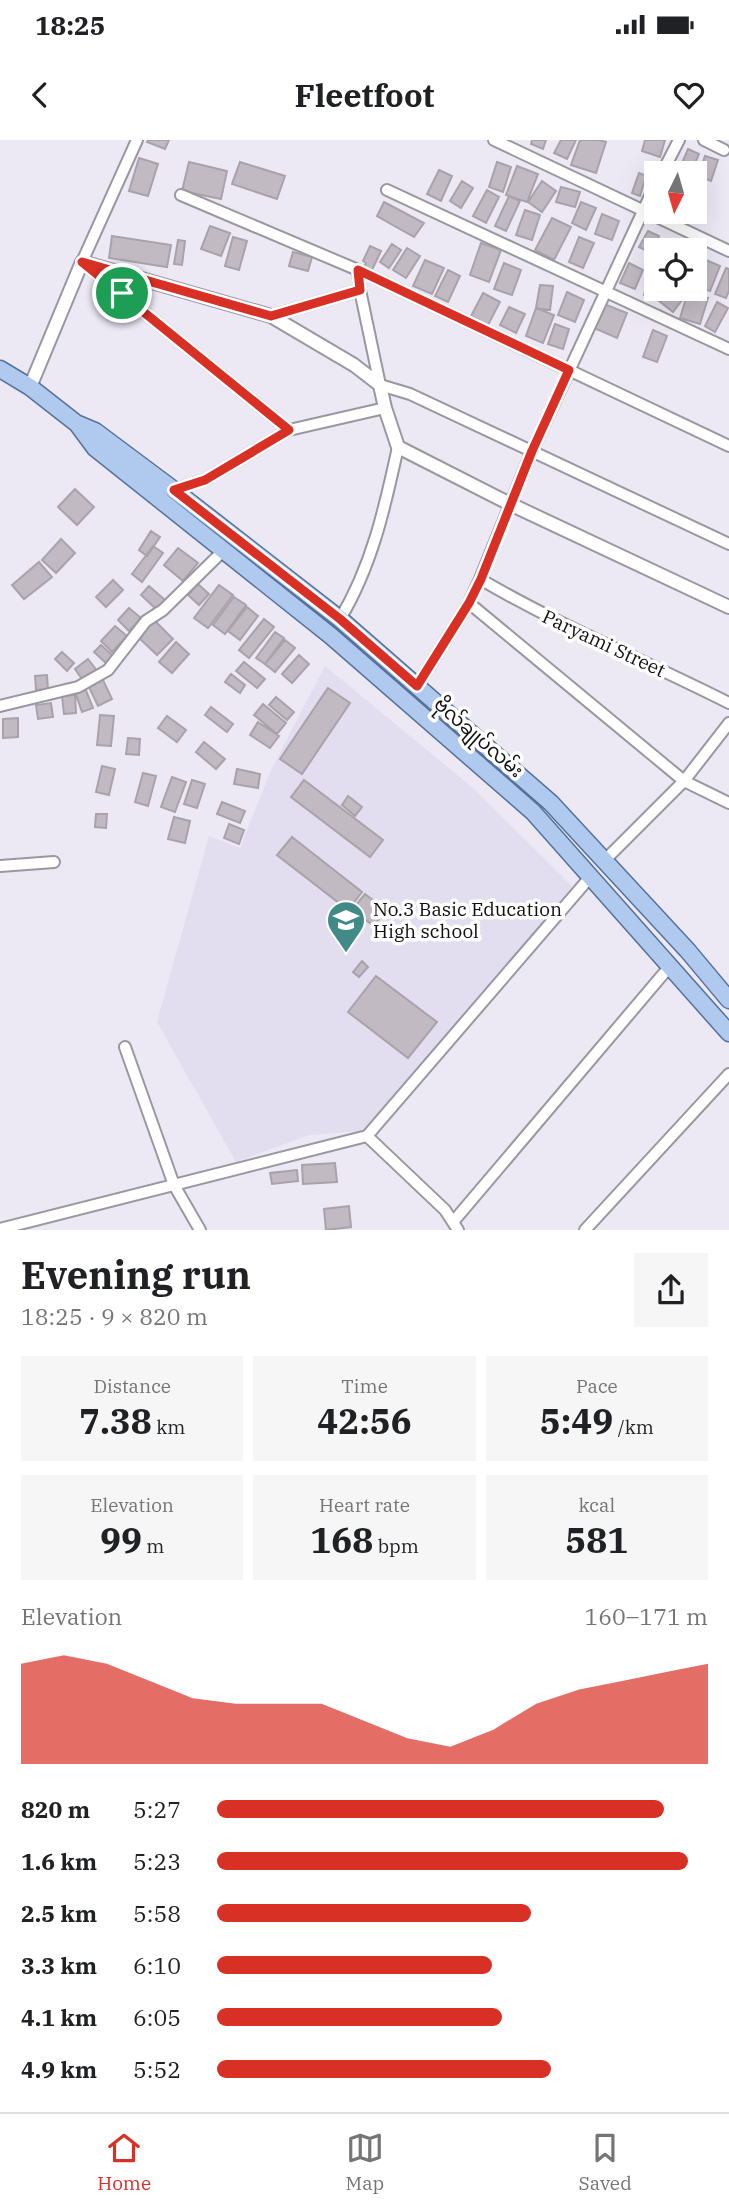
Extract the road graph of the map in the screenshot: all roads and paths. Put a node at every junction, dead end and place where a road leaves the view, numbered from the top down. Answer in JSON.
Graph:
{"nodes":[{"id":1,"x":137,"y":140,"type":"edge"},
{"id":2,"x":494,"y":140,"type":"edge"},
{"id":3,"x":679,"y":140,"type":"edge"},
{"id":4,"x":704,"y":140,"type":"edge"},
{"id":5,"x":724,"y":150,"type":"dead end"},
{"id":6,"x":668,"y":161,"type":"edge"},
{"id":7,"x":387,"y":190,"type":"dead end"},
{"id":8,"x":181,"y":195,"type":"dead end"},
{"id":9,"x":644,"y":207,"type":"edge"},
{"id":10,"x":642,"y":211,"type":"junction"},
{"id":11,"x":729,"y":251,"type":"edge"},
{"id":12,"x":82,"y":262,"type":"junction"},
{"id":13,"x":358,"y":270,"type":"junction"},
{"id":14,"x":360,"y":290,"type":"junction"},
{"id":15,"x":608,"y":291,"type":"junction"},
{"id":16,"x":271,"y":316,"type":"junction"},
{"id":17,"x":729,"y":349,"type":"edge"},
{"id":18,"x":0,"y":369,"type":"edge"},
{"id":19,"x":569,"y":370,"type":"junction"},
{"id":20,"x":380,"y":385,"type":"junction"},
{"id":21,"x":30,"y":387,"type":"junction"},
{"id":22,"x":384,"y":408,"type":"junction"},
{"id":23,"x":76,"y":423,"type":"junction"},
{"id":24,"x":289,"y":430,"type":"junction"},
{"id":25,"x":729,"y":446,"type":"edge"},
{"id":26,"x":398,"y":447,"type":"junction"},
{"id":27,"x":532,"y":451,"type":"junction"},
{"id":28,"x":174,"y":490,"type":"junction"},
{"id":29,"x":510,"y":505,"type":"junction"},
{"id":30,"x":729,"y":544,"type":"edge"},
{"id":31,"x":223,"y":551,"type":"junction"},
{"id":32,"x":481,"y":579,"type":"junction"},
{"id":33,"x":469,"y":603,"type":"junction"},
{"id":34,"x":729,"y":607,"type":"edge"},
{"id":35,"x":340,"y":619,"type":"junction"},
{"id":36,"x":417,"y":686,"type":"junction"},
{"id":37,"x":729,"y":703,"type":"edge"},
{"id":38,"x":0,"y":706,"type":"edge"},
{"id":39,"x":729,"y":723,"type":"edge"},
{"id":40,"x":684,"y":781,"type":"junction"},
{"id":41,"x":729,"y":803,"type":"edge"},
{"id":42,"x":54,"y":862,"type":"dead end"},
{"id":43,"x":603,"y":862,"type":"junction"},
{"id":44,"x":0,"y":866,"type":"edge"},
{"id":45,"x":591,"y":876,"type":"junction"},
{"id":46,"x":670,"y":966,"type":"junction"},
{"id":47,"x":729,"y":1000,"type":"edge"},
{"id":48,"x":729,"y":1033,"type":"edge"},
{"id":49,"x":125,"y":1047,"type":"dead end"},
{"id":50,"x":729,"y":1074,"type":"edge"},
{"id":51,"x":368,"y":1136,"type":"junction"},
{"id":52,"x":174,"y":1185,"type":"junction"},
{"id":53,"x":456,"y":1226,"type":"edge"},
{"id":54,"x":0,"y":1229,"type":"edge"},
{"id":55,"x":200,"y":1230,"type":"edge"},
{"id":56,"x":584,"y":1230,"type":"edge"}],
"edges":[{"from":1,"to":12,"type":"street"},
{"from":2,"to":10,"type":"street"},
{"from":3,"to":6,"type":"street"},
{"from":4,"to":5,"type":"street"},
{"from":7,"to":15,"type":"street"},
{"from":8,"to":13,"type":"street"},
{"from":9,"to":10,"type":"street"},
{"from":10,"to":11,"type":"street"},
{"from":10,"to":15,"type":"street"},
{"from":12,"to":16,"type":"street"},
{"from":12,"to":21,"type":"street"},
{"from":12,"to":24,"type":"street"},
{"from":13,"to":14,"type":"street"},
{"from":13,"to":19,"type":"street"},
{"from":14,"to":16,"type":"street"},
{"from":14,"to":20,"type":"street"},
{"from":15,"to":17,"type":"street"},
{"from":15,"to":19,"type":"street"},
{"from":16,"to":20,"type":"street"},
{"from":18,"to":21,"type":"main road","name":"ဗိုလ်ချုပ်လမ်း"},
{"from":19,"to":25,"type":"street"},
{"from":19,"to":27,"type":"street"},
{"from":20,"to":22,"type":"street"},
{"from":20,"to":27,"type":"street"},
{"from":21,"to":23,"type":"main road","name":"ဗိုလ်ချုပ်လမ်း"},
{"from":22,"to":24,"type":"street"},
{"from":22,"to":26,"type":"street"},
{"from":23,"to":28,"type":"main road","name":"ဗိုလ်ချုပ်လမ်း"},
{"from":23,"to":31,"type":"main road","name":"ဗိုလ်ချုပ်လမ်း"},
{"from":24,"to":28,"type":"street"},
{"from":26,"to":29,"type":"street"},
{"from":26,"to":35,"type":"street"},
{"from":27,"to":29,"type":"street"},
{"from":27,"to":30,"type":"street"},
{"from":28,"to":35,"type":"main road","name":"ဗိုလ်ချုပ်လမ်း"},
{"from":29,"to":32,"type":"street"},
{"from":29,"to":34,"type":"street"},
{"from":31,"to":38,"type":"street"},
{"from":31,"to":45,"type":"main road","name":"ဗိုလ်ချုပ်လမ်း"},
{"from":32,"to":33,"type":"street"},
{"from":32,"to":37,"type":"street","name":"Paryami Street"},
{"from":33,"to":36,"type":"street"},
{"from":33,"to":40,"type":"street"},
{"from":35,"to":36,"type":"main road","name":"ဗိုလ်ချုပ်လမ်း"},
{"from":36,"to":43,"type":"main road","name":"ဗိုလ်ချုပ်လမ်း"},
{"from":39,"to":40,"type":"street"},
{"from":40,"to":41,"type":"street"},
{"from":40,"to":43,"type":"street"},
{"from":42,"to":44,"type":"street"},
{"from":43,"to":47,"type":"main road","name":"ဗိုလ်ချုပ်လမ်း"},
{"from":45,"to":46,"type":"main road","name":"ဗိုလ်ချုပ်လမ်း"},
{"from":45,"to":51,"type":"street"},
{"from":46,"to":48,"type":"main road","name":"ဗိုလ်ချုပ်လမ်း"},
{"from":46,"to":53,"type":"street"},
{"from":49,"to":52,"type":"street"},
{"from":50,"to":56,"type":"street"},
{"from":51,"to":52,"type":"street"},
{"from":51,"to":53,"type":"street"},
{"from":52,"to":54,"type":"street"},
{"from":52,"to":55,"type":"street"}]}
